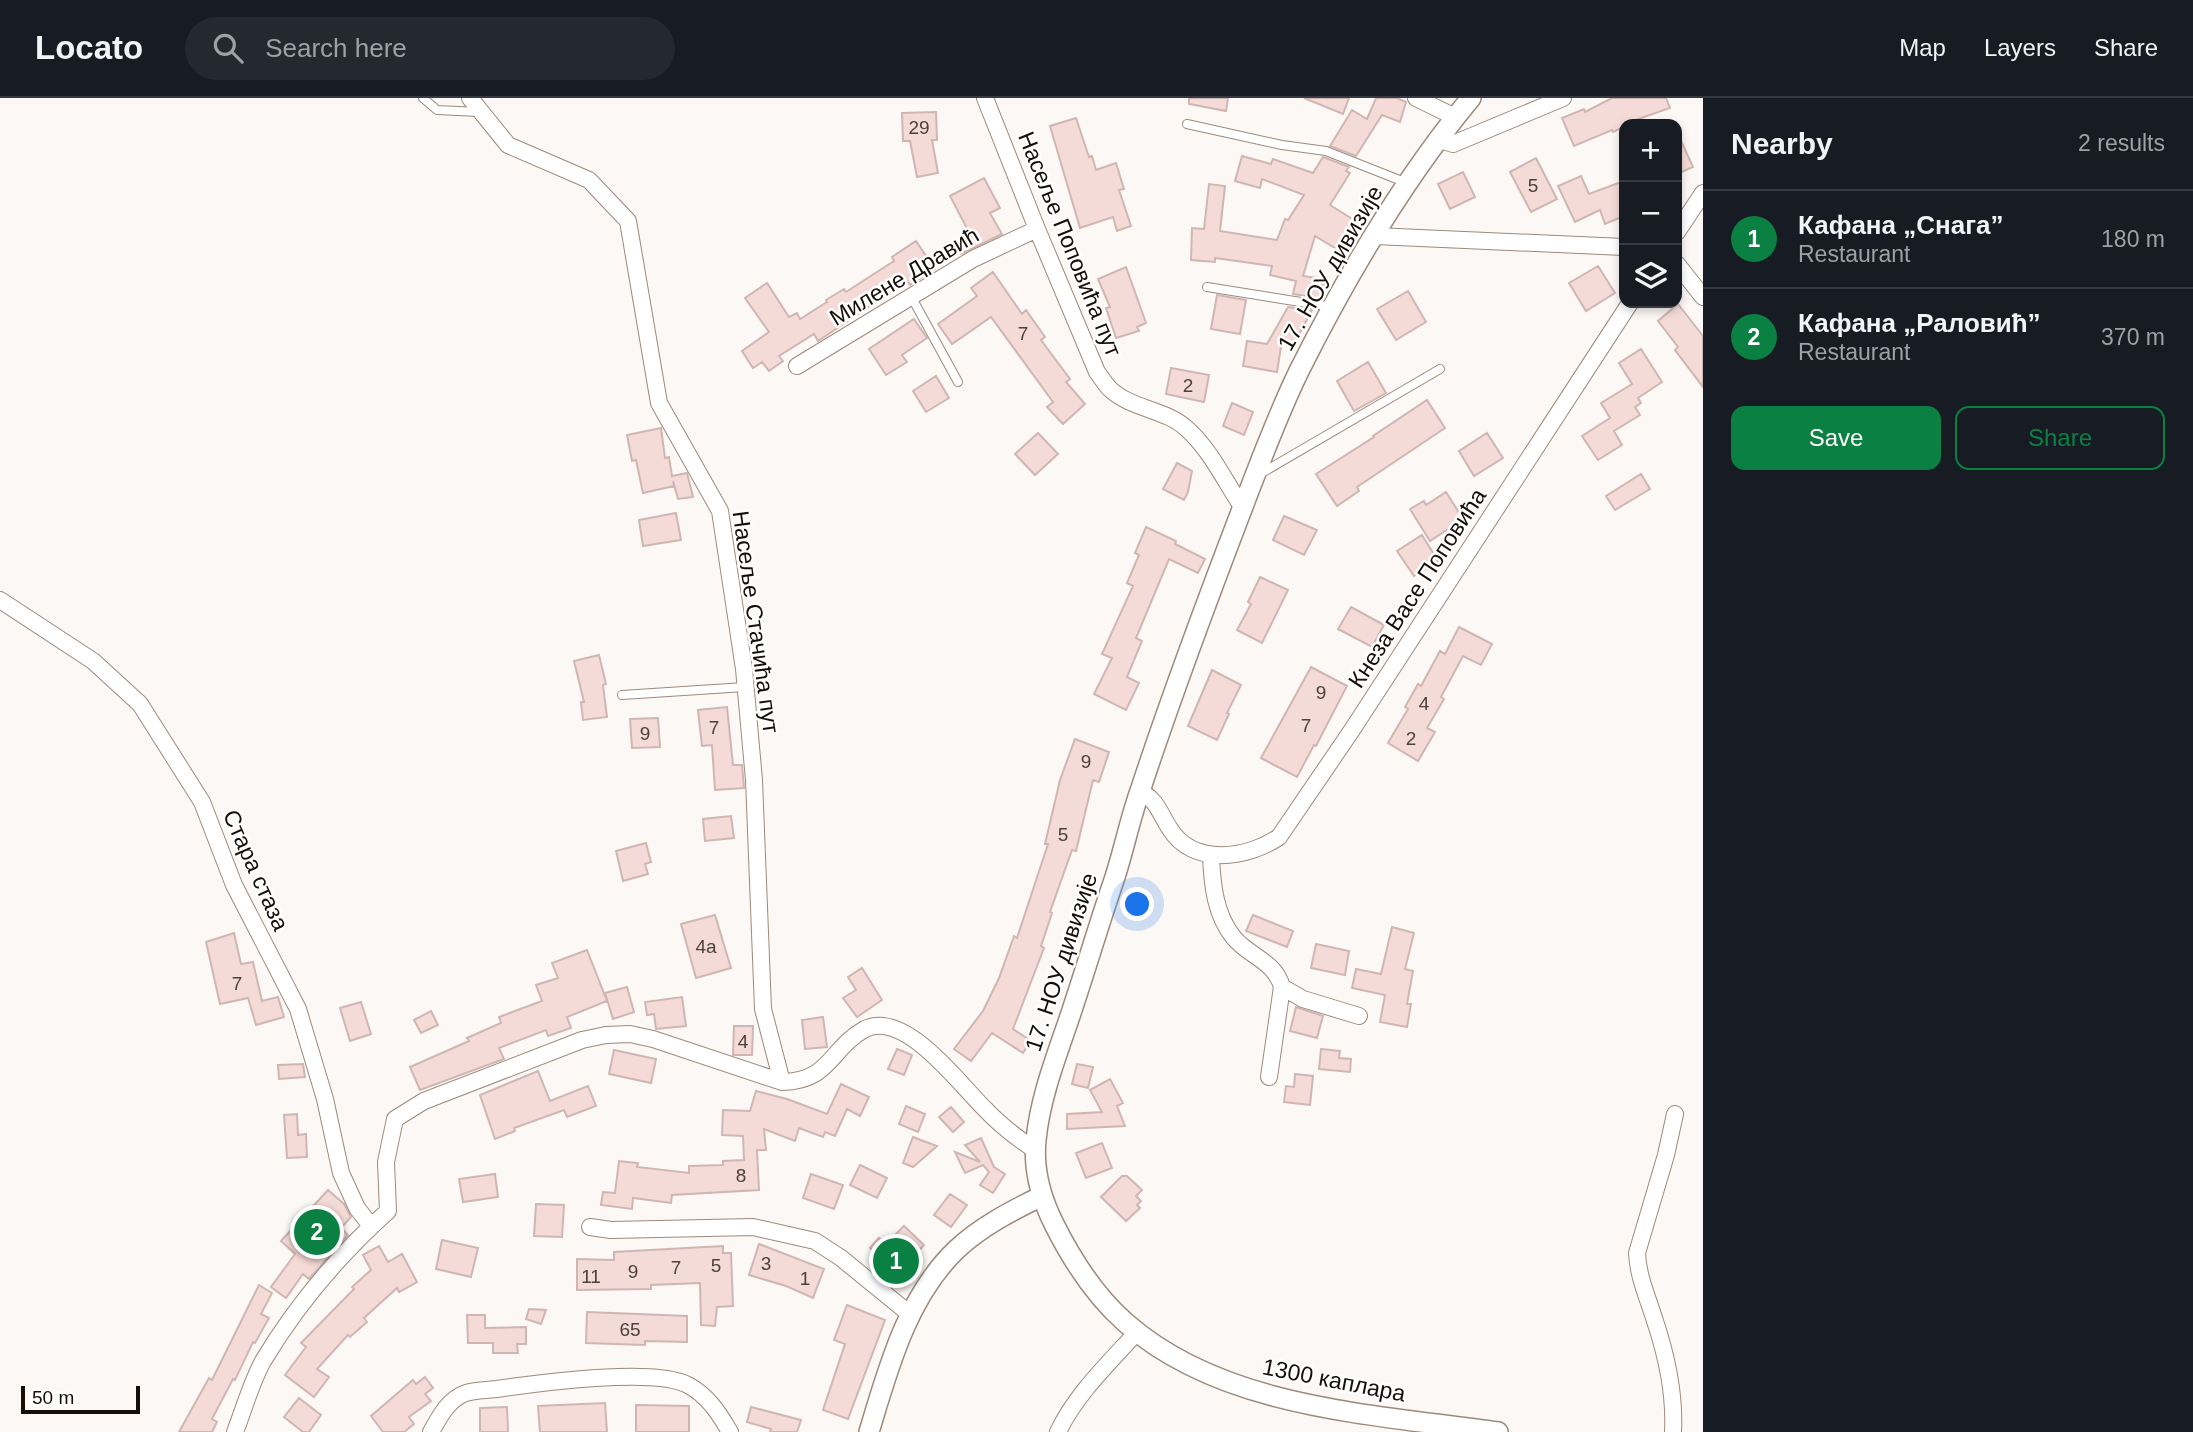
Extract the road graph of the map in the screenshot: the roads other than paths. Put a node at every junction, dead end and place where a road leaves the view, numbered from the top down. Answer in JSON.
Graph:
{"nodes":[{"id":1,"x":423,"y":98,"type":"edge"},
{"id":2,"x":470,"y":98,"type":"edge"},
{"id":3,"x":985,"y":98,"type":"edge"},
{"id":4,"x":1416,"y":98,"type":"edge"},
{"id":5,"x":1471,"y":98,"type":"edge"},
{"id":6,"x":1563,"y":98,"type":"edge"},
{"id":7,"x":481,"y":112,"type":"junction"},
{"id":8,"x":1455,"y":117,"type":"junction"},
{"id":9,"x":1187,"y":124,"type":"dead end"},
{"id":10,"x":1437,"y":139,"type":"junction"},
{"id":11,"x":1406,"y":183,"type":"junction"},
{"id":12,"x":1703,"y":194,"type":"edge"},
{"id":13,"x":1682,"y":225,"type":"edge"},
{"id":14,"x":1037,"y":229,"type":"junction"},
{"id":15,"x":1375,"y":236,"type":"junction"},
{"id":16,"x":1619,"y":247,"type":"edge"},
{"id":17,"x":1682,"y":270,"type":"edge"},
{"id":18,"x":1207,"y":286,"type":"dead end"},
{"id":19,"x":1703,"y":297,"type":"edge"},
{"id":20,"x":912,"y":298,"type":"junction"},
{"id":21,"x":1333,"y":307,"type":"junction"},
{"id":22,"x":1627,"y":308,"type":"edge"},
{"id":23,"x":797,"y":366,"type":"dead end"},
{"id":24,"x":1440,"y":369,"type":"dead end"},
{"id":25,"x":958,"y":382,"type":"dead end"},
{"id":26,"x":1254,"y":477,"type":"junction"},
{"id":27,"x":1243,"y":508,"type":"junction"},
{"id":28,"x":0,"y":600,"type":"edge"},
{"id":29,"x":745,"y":687,"type":"junction"},
{"id":30,"x":622,"y":695,"type":"dead end"},
{"id":31,"x":1139,"y":791,"type":"junction"},
{"id":32,"x":1212,"y":855,"type":"junction"},
{"id":33,"x":1282,"y":987,"type":"junction"},
{"id":34,"x":1359,"y":1016,"type":"dead end"},
{"id":35,"x":1269,"y":1077,"type":"dead end"},
{"id":36,"x":782,"y":1083,"type":"junction"},
{"id":37,"x":1675,"y":1114,"type":"dead end"},
{"id":38,"x":1035,"y":1150,"type":"junction"},
{"id":39,"x":1042,"y":1196,"type":"junction"},
{"id":40,"x":371,"y":1226,"type":"junction"},
{"id":41,"x":590,"y":1227,"type":"dead end"},
{"id":42,"x":911,"y":1315,"type":"junction"},
{"id":43,"x":1137,"y":1332,"type":"junction"},
{"id":44,"x":234,"y":1432,"type":"edge"},
{"id":45,"x":430,"y":1432,"type":"edge"},
{"id":46,"x":730,"y":1432,"type":"edge"},
{"id":47,"x":869,"y":1432,"type":"edge"},
{"id":48,"x":1058,"y":1432,"type":"edge"},
{"id":49,"x":1498,"y":1432,"type":"edge"},
{"id":50,"x":1673,"y":1432,"type":"edge"}],
"edges":[{"from":1,"to":7,"type":"lane"},
{"from":2,"to":7,"type":"street","name":"Насеље Стачића пут"},
{"from":3,"to":14,"type":"street","name":"Насеље Поповића пут"},
{"from":4,"to":8,"type":"street"},
{"from":5,"to":8,"type":"street","name":"17. НОУ дивизије"},
{"from":6,"to":10,"type":"street"},
{"from":7,"to":29,"type":"street","name":"Насеље Стачића пут"},
{"from":8,"to":10,"type":"street","name":"17. НОУ дивизије"},
{"from":9,"to":11,"type":"lane"},
{"from":10,"to":11,"type":"street","name":"17. НОУ дивизије"},
{"from":11,"to":15,"type":"street","name":"17. НОУ дивизије"},
{"from":12,"to":13,"type":"street"},
{"from":14,"to":20,"type":"street","name":"Милене Дравић"},
{"from":14,"to":27,"type":"street","name":"Насеље Поповића пут"},
{"from":15,"to":16,"type":"street"},
{"from":15,"to":21,"type":"street","name":"17. НОУ дивизије"},
{"from":17,"to":19,"type":"street"},
{"from":18,"to":21,"type":"lane"},
{"from":20,"to":23,"type":"street","name":"Милене Дравић"},
{"from":20,"to":25,"type":"lane"},
{"from":21,"to":26,"type":"street","name":"17. НОУ дивизије"},
{"from":22,"to":32,"type":"street","name":"Кнеза Васе Поповића"},
{"from":24,"to":26,"type":"lane"},
{"from":26,"to":27,"type":"street","name":"17. НОУ дивизије"},
{"from":27,"to":31,"type":"street","name":"17. НОУ дивизије"},
{"from":28,"to":40,"type":"street","name":"Стара стаза"},
{"from":29,"to":30,"type":"lane"},
{"from":29,"to":36,"type":"street","name":"Насеље Стачића пут"},
{"from":31,"to":32,"type":"street"},
{"from":31,"to":38,"type":"street","name":"17. НОУ дивизије"},
{"from":32,"to":33,"type":"street"},
{"from":33,"to":34,"type":"street"},
{"from":33,"to":35,"type":"street"},
{"from":36,"to":38,"type":"street"},
{"from":36,"to":40,"type":"street"},
{"from":37,"to":50,"type":"street"},
{"from":38,"to":39,"type":"street","name":"1300 каплара"},
{"from":39,"to":42,"type":"street"},
{"from":39,"to":43,"type":"street","name":"1300 каплара"},
{"from":40,"to":44,"type":"street"},
{"from":41,"to":42,"type":"street"},
{"from":42,"to":47,"type":"street"},
{"from":43,"to":48,"type":"street"},
{"from":43,"to":49,"type":"street","name":"1300 каплара"},
{"from":45,"to":46,"type":"street"}]}
